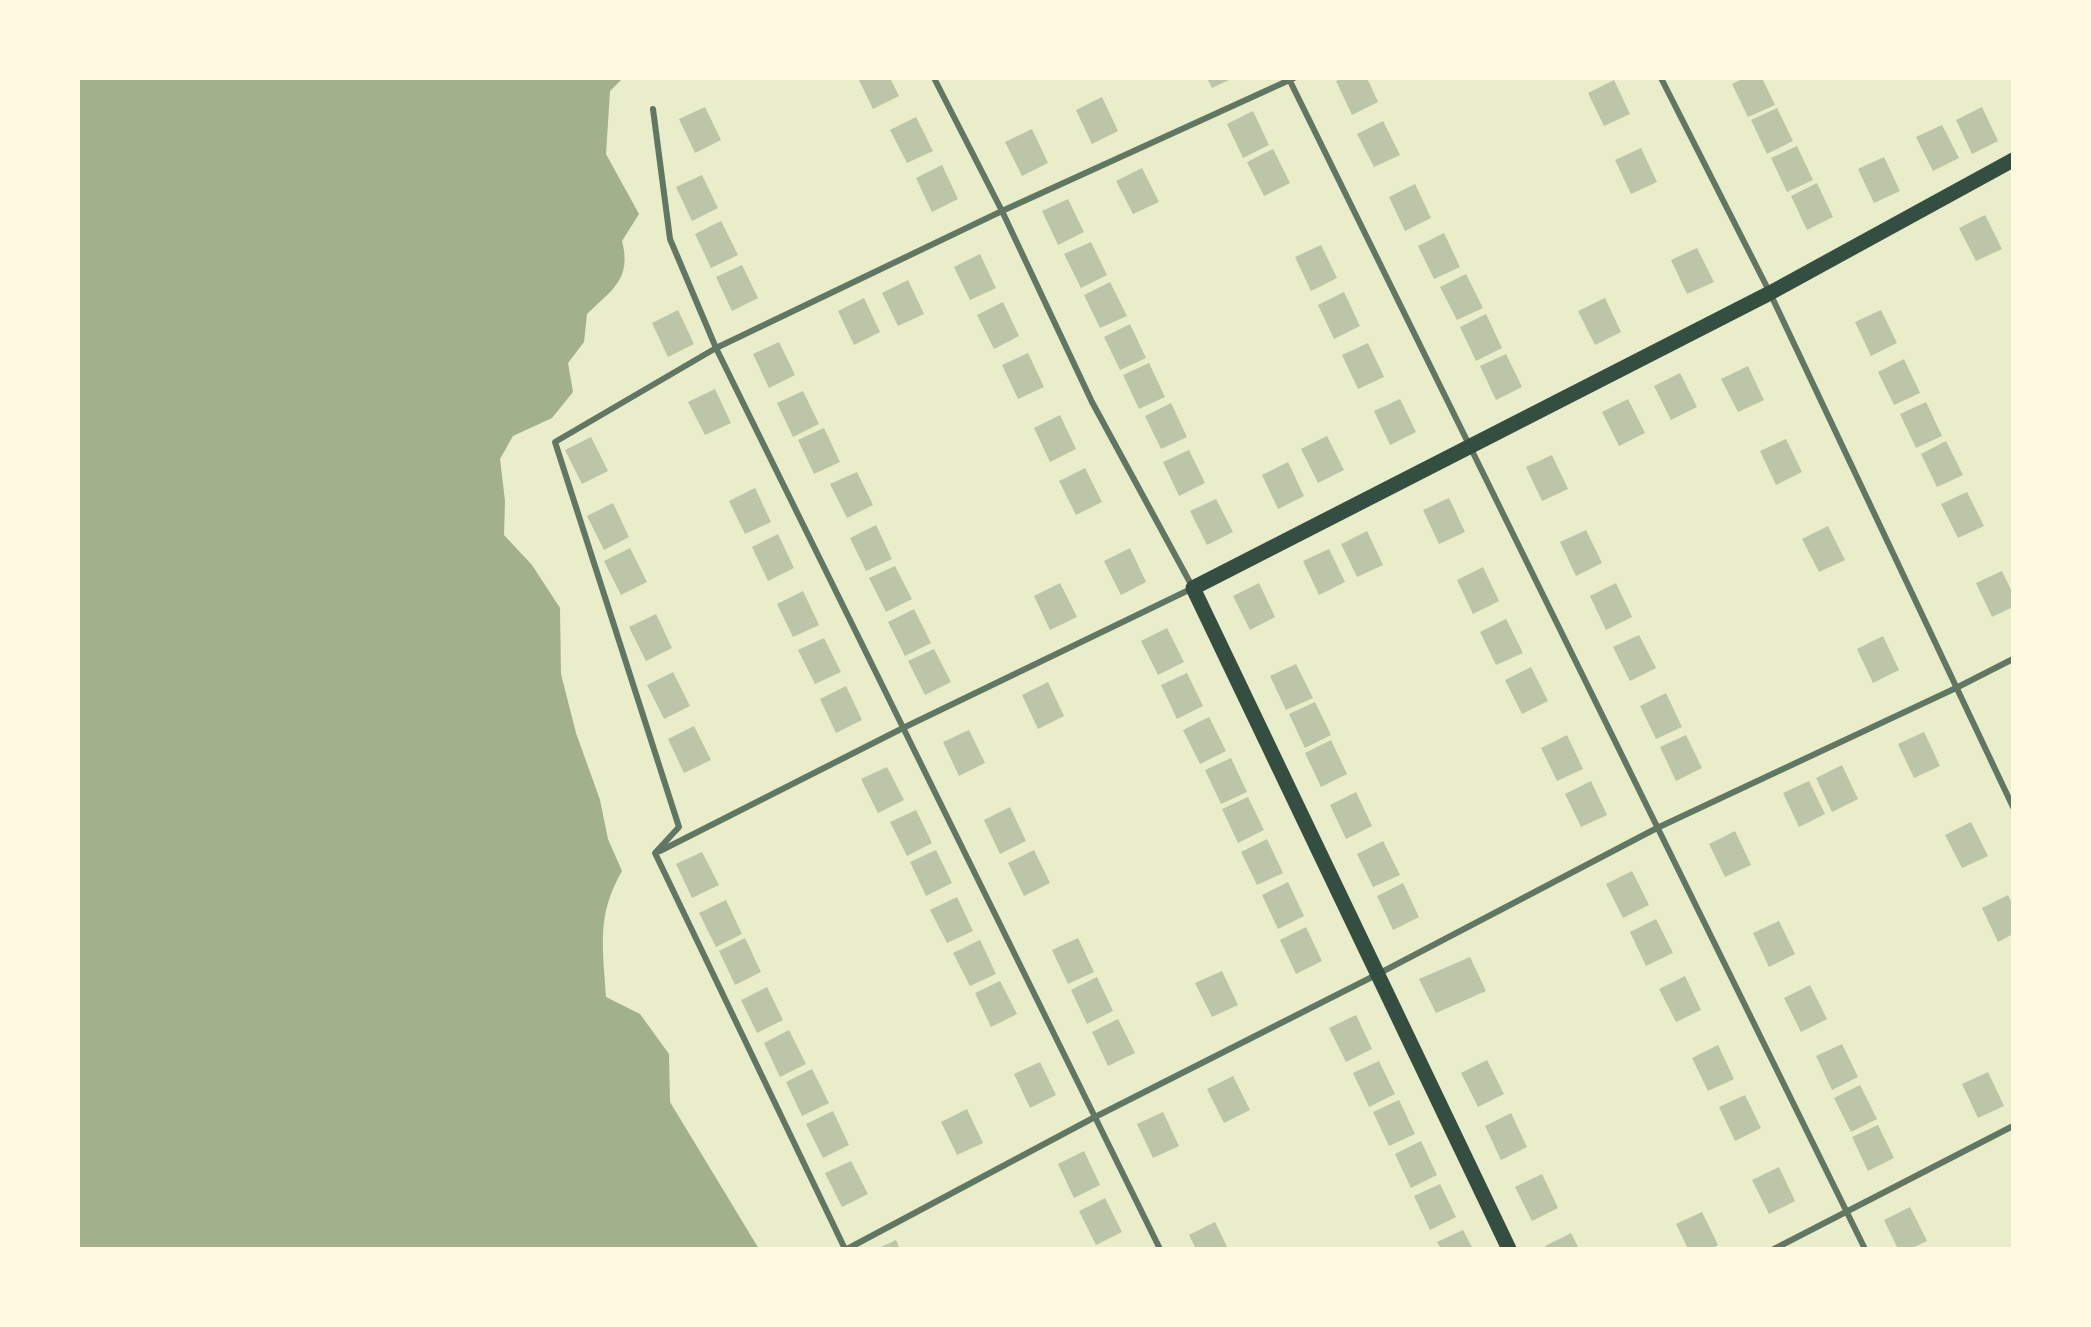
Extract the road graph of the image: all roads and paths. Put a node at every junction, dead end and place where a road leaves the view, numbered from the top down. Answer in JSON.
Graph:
{"nodes":[{"id":1,"x":934,"y":78,"type":"edge"},
{"id":2,"x":1661,"y":78,"type":"edge"},
{"id":3,"x":1291,"y":79,"type":"edge"},
{"id":4,"x":653,"y":110,"type":"dead end"},
{"id":5,"x":2013,"y":160,"type":"edge"},
{"id":6,"x":1002,"y":211,"type":"junction"},
{"id":7,"x":1770,"y":293,"type":"junction"},
{"id":8,"x":716,"y":348,"type":"junction"},
{"id":9,"x":1471,"y":446,"type":"junction"},
{"id":10,"x":1192,"y":588,"type":"junction"},
{"id":11,"x":2013,"y":659,"type":"edge"},
{"id":12,"x":1956,"y":688,"type":"junction"},
{"id":13,"x":903,"y":729,"type":"junction"},
{"id":14,"x":2013,"y":807,"type":"edge"},
{"id":15,"x":1657,"y":828,"type":"junction"},
{"id":16,"x":656,"y":853,"type":"junction"},
{"id":17,"x":1378,"y":974,"type":"junction"},
{"id":18,"x":1095,"y":1117,"type":"junction"},
{"id":19,"x":2013,"y":1126,"type":"edge"},
{"id":20,"x":1847,"y":1212,"type":"junction"},
{"id":21,"x":846,"y":1249,"type":"edge"},
{"id":22,"x":1160,"y":1249,"type":"edge"},
{"id":23,"x":1509,"y":1249,"type":"edge"},
{"id":24,"x":1774,"y":1249,"type":"edge"},
{"id":25,"x":1865,"y":1249,"type":"edge"}],
"edges":[{"from":1,"to":6,"type":"street"},
{"from":2,"to":7,"type":"street"},
{"from":3,"to":6,"type":"street"},
{"from":3,"to":9,"type":"street"},
{"from":4,"to":8,"type":"street"},
{"from":5,"to":7,"type":"main road"},
{"from":6,"to":8,"type":"street"},
{"from":6,"to":10,"type":"street"},
{"from":7,"to":9,"type":"main road"},
{"from":7,"to":12,"type":"street"},
{"from":8,"to":13,"type":"street"},
{"from":8,"to":16,"type":"street"},
{"from":9,"to":10,"type":"main road"},
{"from":9,"to":15,"type":"street"},
{"from":10,"to":13,"type":"street"},
{"from":10,"to":17,"type":"main road"},
{"from":11,"to":12,"type":"street"},
{"from":12,"to":14,"type":"street"},
{"from":12,"to":15,"type":"street"},
{"from":13,"to":16,"type":"street"},
{"from":13,"to":18,"type":"street"},
{"from":15,"to":17,"type":"street"},
{"from":15,"to":20,"type":"street"},
{"from":16,"to":21,"type":"street"},
{"from":17,"to":18,"type":"street"},
{"from":17,"to":23,"type":"main road"},
{"from":18,"to":21,"type":"street"},
{"from":18,"to":22,"type":"street"},
{"from":19,"to":20,"type":"street"},
{"from":20,"to":24,"type":"street"},
{"from":20,"to":25,"type":"street"}]}
